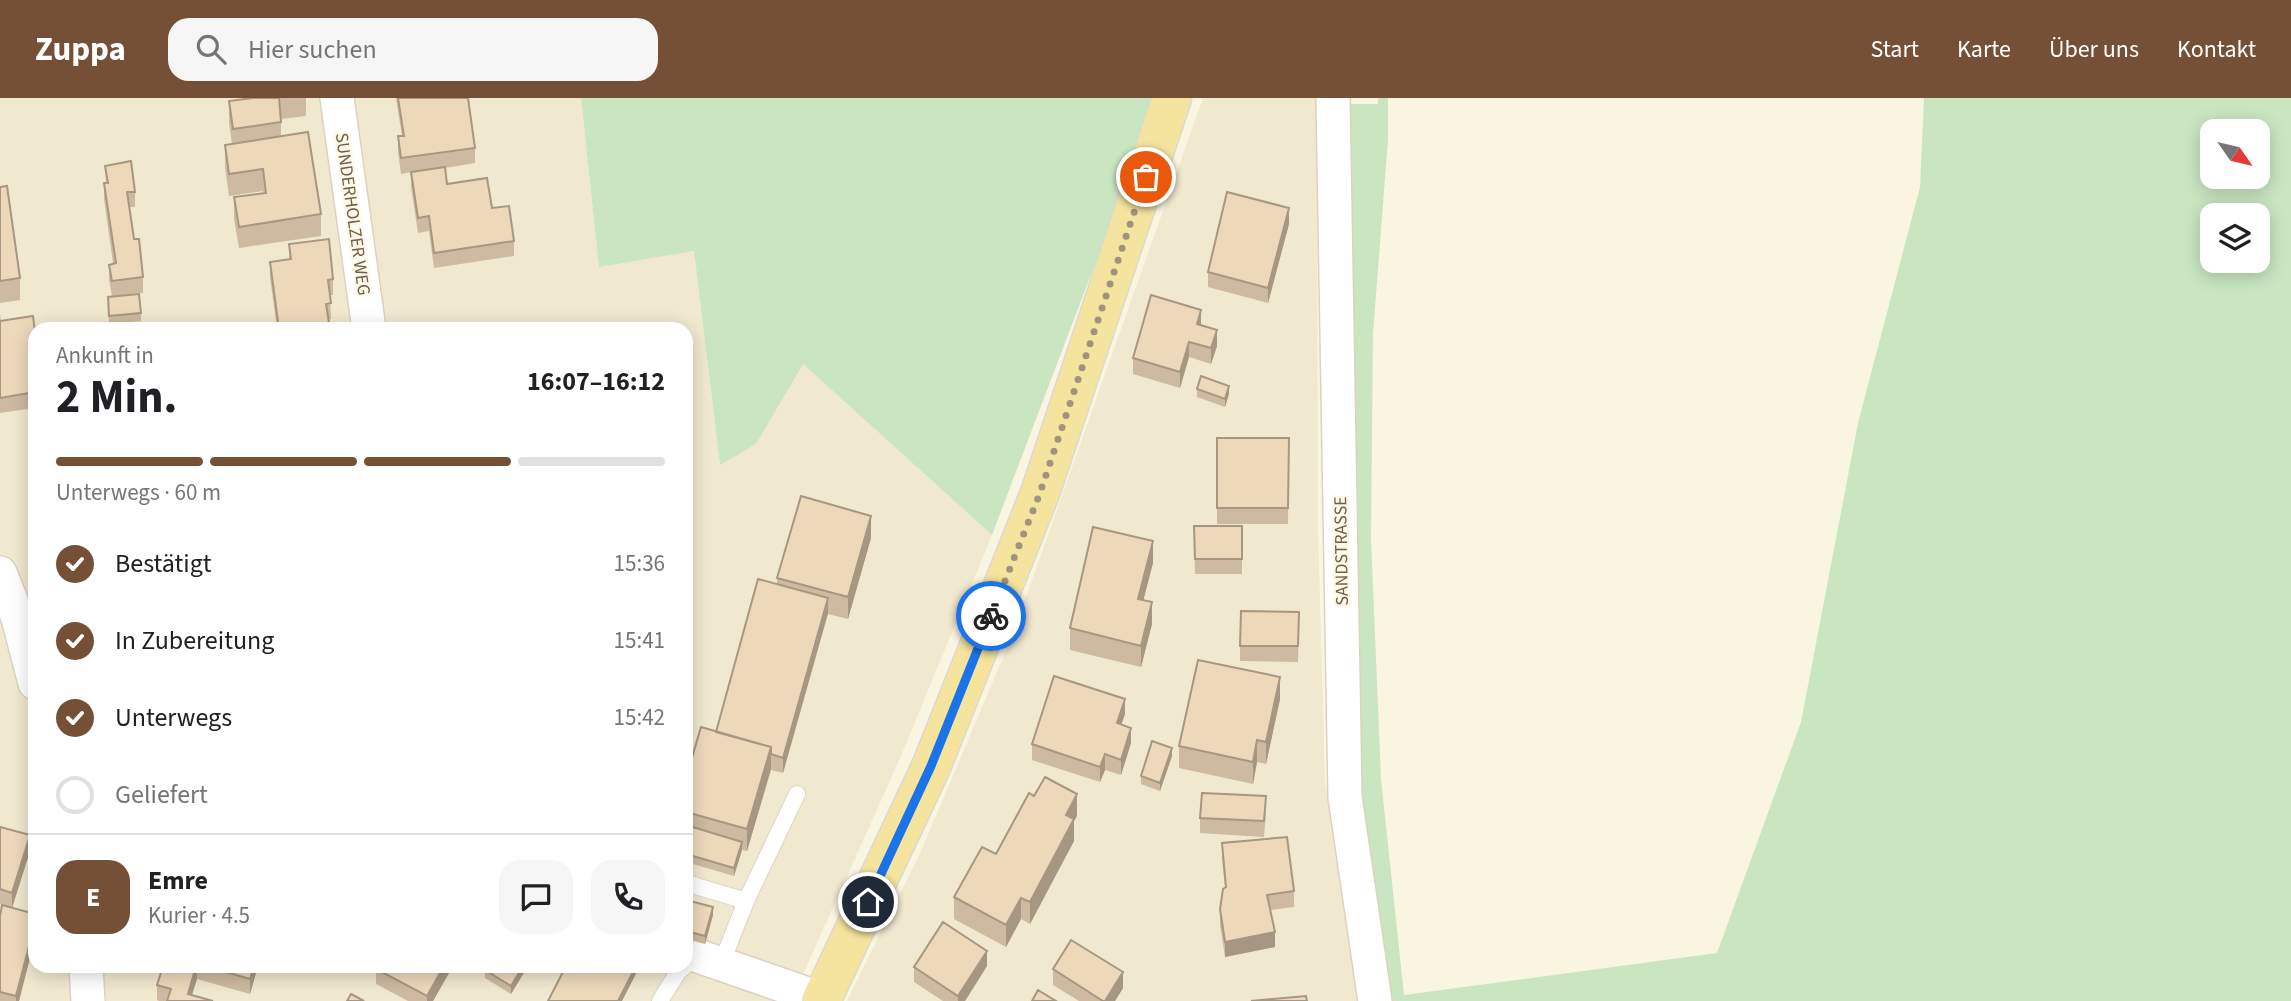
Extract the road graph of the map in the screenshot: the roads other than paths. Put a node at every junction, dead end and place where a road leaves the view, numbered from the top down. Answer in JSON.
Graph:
{"nodes":[{"id":1,"x":337,"y":98,"type":"edge"},
{"id":2,"x":1172,"y":98,"type":"edge"},
{"id":3,"x":1333,"y":98,"type":"edge"},
{"id":4,"x":368,"y":322,"type":"edge"},
{"id":5,"x":0,"y":573,"type":"edge"},
{"id":6,"x":28,"y":656,"type":"edge"},
{"id":7,"x":797,"y":794,"type":"dead end"},
{"id":8,"x":693,"y":885,"type":"edge"},
{"id":9,"x":747,"y":901,"type":"junction"},
{"id":10,"x":698,"y":962,"type":"edge"},
{"id":11,"x":86,"y":973,"type":"edge"},
{"id":12,"x":677,"y":973,"type":"edge"},
{"id":13,"x":822,"y":1000,"type":"edge"},
{"id":14,"x":88,"y":1001,"type":"edge"},
{"id":15,"x":660,"y":1001,"type":"edge"},
{"id":16,"x":1375,"y":1001,"type":"edge"}],
"edges":[{"from":1,"to":4,"type":"street","name":"SUNDERHOLZER WEG"},
{"from":2,"to":13,"type":"main road"},
{"from":3,"to":16,"type":"street","name":"SANDSTRASSE"},
{"from":5,"to":6,"type":"street"},
{"from":7,"to":9,"type":"lane"},
{"from":8,"to":9,"type":"lane"},
{"from":9,"to":10,"type":"lane"},
{"from":10,"to":13,"type":"street"},
{"from":11,"to":14,"type":"street"},
{"from":12,"to":15,"type":"lane"}]}
